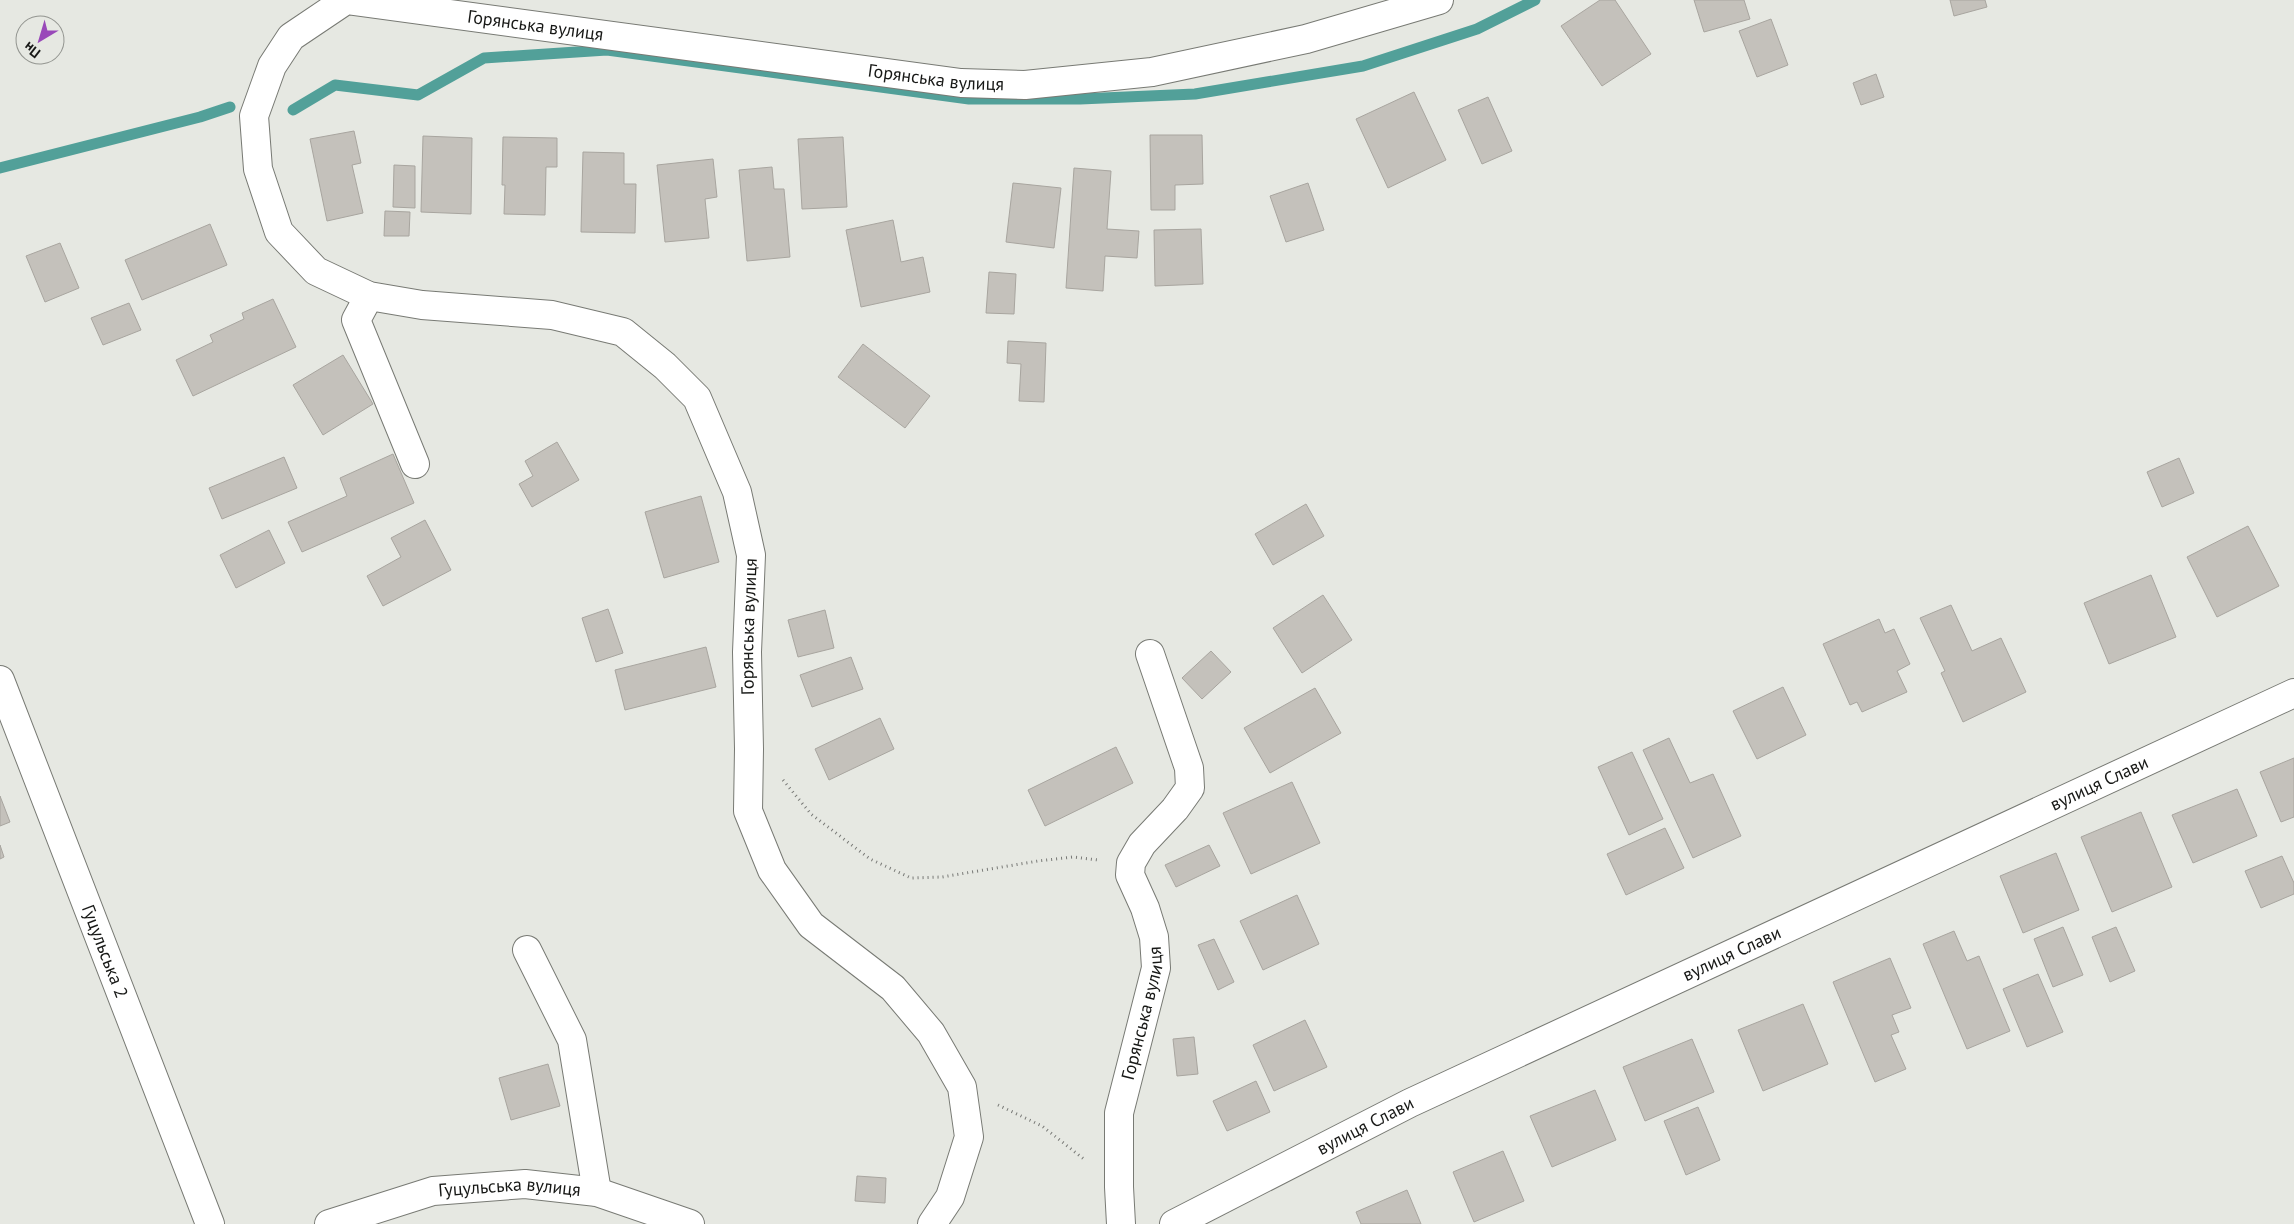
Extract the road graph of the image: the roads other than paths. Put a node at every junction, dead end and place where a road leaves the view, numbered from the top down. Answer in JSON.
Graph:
{"nodes":[{"id":1,"x":346,"y":0,"type":"edge"},
{"id":2,"x":1439,"y":0,"type":"edge"},
{"id":3,"x":369,"y":296,"type":"junction"},
{"id":4,"x":415,"y":464,"type":"dead end"},
{"id":5,"x":1150,"y":654,"type":"dead end"},
{"id":6,"x":0,"y":680,"type":"edge"},
{"id":7,"x":2294,"y":693,"type":"edge"},
{"id":8,"x":527,"y":950,"type":"dead end"},
{"id":9,"x":597,"y":1192,"type":"junction"},
{"id":10,"x":210,"y":1224,"type":"edge"},
{"id":11,"x":328,"y":1224,"type":"edge"},
{"id":12,"x":690,"y":1224,"type":"edge"},
{"id":13,"x":932,"y":1224,"type":"edge"},
{"id":14,"x":1121,"y":1224,"type":"edge"},
{"id":15,"x":1174,"y":1224,"type":"edge"}],
"edges":[{"from":1,"to":2,"type":"street","name":"Горянська вулиця"},
{"from":1,"to":3,"type":"street","name":"Горянська вулиця"},
{"from":3,"to":4,"type":"street"},
{"from":3,"to":13,"type":"street","name":"Горянська вулиця"},
{"from":5,"to":14,"type":"street","name":"Горянська вулиця"},
{"from":6,"to":10,"type":"street","name":"Гуцульська 2"},
{"from":7,"to":15,"type":"street","name":"вулиця Слави"},
{"from":8,"to":9,"type":"street"},
{"from":9,"to":11,"type":"street","name":"Гуцульська вулиця"},
{"from":9,"to":12,"type":"street","name":"Гуцульська вулиця"}]}
